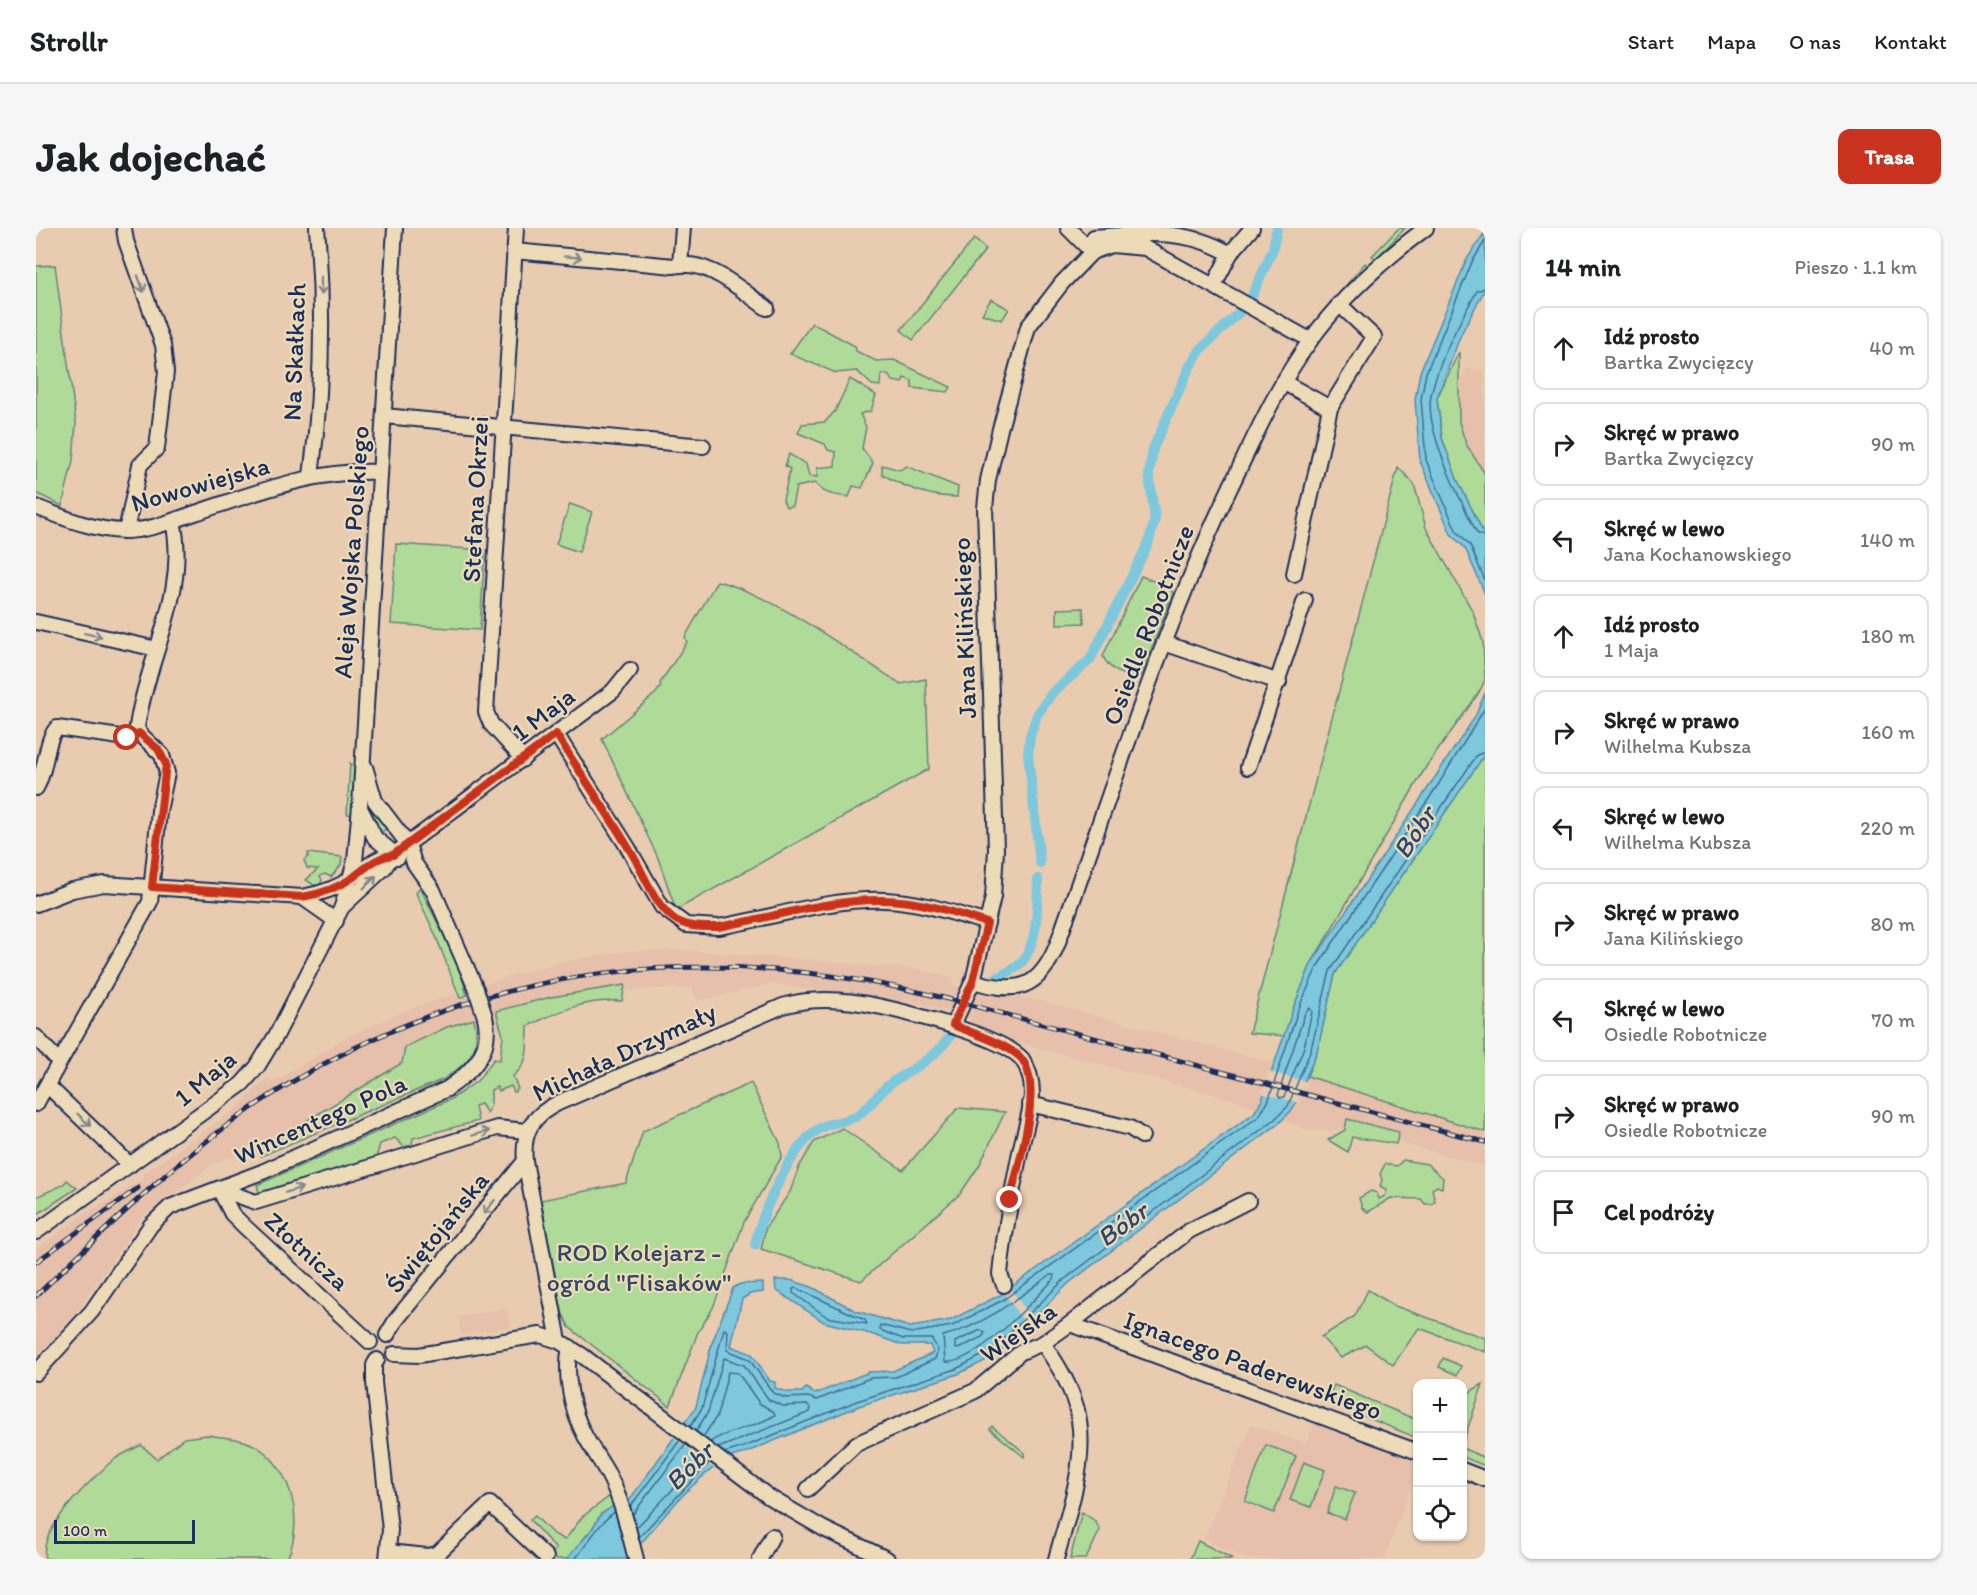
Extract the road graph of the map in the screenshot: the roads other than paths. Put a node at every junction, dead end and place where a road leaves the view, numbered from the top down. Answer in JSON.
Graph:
{"nodes":[{"id":1,"x":124,"y":228,"type":"edge"},
{"id":2,"x":317,"y":228,"type":"edge"},
{"id":3,"x":395,"y":228,"type":"edge"},
{"id":4,"x":516,"y":228,"type":"edge"},
{"id":5,"x":683,"y":228,"type":"edge"},
{"id":6,"x":1068,"y":228,"type":"edge"},
{"id":7,"x":1252,"y":228,"type":"edge"},
{"id":8,"x":1409,"y":228,"type":"edge"},
{"id":9,"x":1426,"y":229,"type":"edge"},
{"id":10,"x":1094,"y":237,"type":"dead end"},
{"id":11,"x":514,"y":251,"type":"junction"},
{"id":12,"x":1092,"y":252,"type":"junction"},
{"id":13,"x":1230,"y":254,"type":"junction"},
{"id":14,"x":1387,"y":258,"type":"junction"},
{"id":15,"x":680,"y":265,"type":"junction"},
{"id":16,"x":1214,"y":285,"type":"junction"},
{"id":17,"x":1339,"y":304,"type":"junction"},
{"id":18,"x":767,"y":308,"type":"dead end"},
{"id":19,"x":1310,"y":340,"type":"junction"},
{"id":20,"x":1283,"y":382,"type":"junction"},
{"id":21,"x":1330,"y":408,"type":"junction"},
{"id":22,"x":384,"y":416,"type":"junction"},
{"id":23,"x":503,"y":427,"type":"junction"},
{"id":24,"x":703,"y":446,"type":"dead end"},
{"id":25,"x":380,"y":472,"type":"junction"},
{"id":26,"x":311,"y":476,"type":"junction"},
{"id":27,"x":36,"y":507,"type":"edge"},
{"id":28,"x":173,"y":521,"type":"junction"},
{"id":29,"x":126,"y":531,"type":"junction"},
{"id":30,"x":1294,"y":574,"type":"dead end"},
{"id":31,"x":1305,"y":600,"type":"dead end"},
{"id":32,"x":36,"y":622,"type":"edge"},
{"id":33,"x":1164,"y":643,"type":"junction"},
{"id":34,"x":157,"y":649,"type":"junction"},
{"id":35,"x":630,"y":670,"type":"dead end"},
{"id":36,"x":1279,"y":682,"type":"junction"},
{"id":37,"x":139,"y":733,"type":"junction"},
{"id":38,"x":556,"y":734,"type":"junction"},
{"id":39,"x":362,"y":754,"type":"junction"},
{"id":40,"x":523,"y":759,"type":"junction"},
{"id":41,"x":1248,"y":767,"type":"dead end"},
{"id":42,"x":36,"y":788,"type":"edge"},
{"id":43,"x":360,"y":806,"type":"junction"},
{"id":44,"x":408,"y":844,"type":"junction"},
{"id":45,"x":393,"y":855,"type":"junction"},
{"id":46,"x":414,"y":863,"type":"junction"},
{"id":47,"x":351,"y":878,"type":"junction"},
{"id":48,"x":152,"y":887,"type":"junction"},
{"id":49,"x":322,"y":894,"type":"junction"},
{"id":50,"x":302,"y":897,"type":"junction"},
{"id":51,"x":36,"y":904,"type":"edge"},
{"id":52,"x":342,"y":907,"type":"junction"},
{"id":53,"x":336,"y":921,"type":"junction"},
{"id":54,"x":987,"y":923,"type":"junction"},
{"id":55,"x":973,"y":981,"type":"junction"},
{"id":56,"x":953,"y":1025,"type":"junction"},
{"id":57,"x":36,"y":1037,"type":"edge"},
{"id":58,"x":59,"y":1062,"type":"junction"},
{"id":59,"x":48,"y":1086,"type":"junction"},
{"id":60,"x":36,"y":1104,"type":"edge"},
{"id":61,"x":1030,"y":1104,"type":"junction"},
{"id":62,"x":526,"y":1131,"type":"junction"},
{"id":63,"x":1142,"y":1136,"type":"dead end"},
{"id":64,"x":525,"y":1161,"type":"junction"},
{"id":65,"x":130,"y":1165,"type":"junction"},
{"id":66,"x":219,"y":1189,"type":"junction"},
{"id":67,"x":1248,"y":1201,"type":"dead end"},
{"id":68,"x":36,"y":1232,"type":"edge"},
{"id":69,"x":1004,"y":1285,"type":"dead end"},
{"id":70,"x":1070,"y":1324,"type":"junction"},
{"id":71,"x":387,"y":1335,"type":"junction"},
{"id":72,"x":370,"y":1342,"type":"junction"},
{"id":73,"x":1043,"y":1343,"type":"junction"},
{"id":74,"x":564,"y":1344,"type":"junction"},
{"id":75,"x":394,"y":1354,"type":"junction"},
{"id":76,"x":377,"y":1360,"type":"junction"},
{"id":77,"x":36,"y":1373,"type":"edge"},
{"id":78,"x":1413,"y":1450,"type":"edge"},
{"id":79,"x":1467,"y":1472,"type":"edge"},
{"id":80,"x":1485,"y":1479,"type":"edge"},
{"id":81,"x":808,"y":1489,"type":"dead end"},
{"id":82,"x":772,"y":1536,"type":"dead end"},
{"id":83,"x":387,"y":1555,"type":"edge"},
{"id":84,"x":546,"y":1557,"type":"dead end"},
{"id":85,"x":636,"y":1559,"type":"edge"},
{"id":86,"x":760,"y":1559,"type":"edge"},
{"id":87,"x":887,"y":1559,"type":"edge"},
{"id":88,"x":1056,"y":1559,"type":"edge"}],
"edges":[{"from":1,"to":29,"type":"street","one_way":true},
{"from":2,"to":26,"type":"street","name":"Na Skałkach","one_way":true},
{"from":3,"to":22,"type":"street","name":"Aleja Wojska Polskiego"},
{"from":4,"to":11,"type":"street","name":"Stefana Okrzei"},
{"from":5,"to":15,"type":"street"},
{"from":6,"to":12,"type":"street"},
{"from":7,"to":13,"type":"street"},
{"from":8,"to":14,"type":"street","name":"Osiedle Robotnicze"},
{"from":9,"to":14,"type":"street","name":"Osiedle Robotnicze"},
{"from":10,"to":13,"type":"street"},
{"from":11,"to":15,"type":"street","one_way":true},
{"from":11,"to":23,"type":"street","name":"Stefana Okrzei"},
{"from":12,"to":16,"type":"street"},
{"from":12,"to":54,"type":"street","name":"Jana Kilińskiego"},
{"from":13,"to":16,"type":"street"},
{"from":14,"to":17,"type":"street","name":"Osiedle Robotnicze"},
{"from":15,"to":18,"type":"street"},
{"from":16,"to":19,"type":"street"},
{"from":17,"to":19,"type":"street","name":"Osiedle Robotnicze"},
{"from":17,"to":21,"type":"street"},
{"from":19,"to":20,"type":"street","name":"Osiedle Robotnicze"},
{"from":20,"to":21,"type":"street"},
{"from":20,"to":33,"type":"street","name":"Osiedle Robotnicze"},
{"from":21,"to":30,"type":"street"},
{"from":22,"to":23,"type":"street"},
{"from":22,"to":25,"type":"street","name":"Aleja Wojska Polskiego"},
{"from":23,"to":24,"type":"street"},
{"from":23,"to":40,"type":"street","name":"Stefana Okrzei"},
{"from":25,"to":26,"type":"street","name":"Nowowiejska"},
{"from":25,"to":39,"type":"street","name":"Aleja Wojska Polskiego"},
{"from":26,"to":28,"type":"street","name":"Nowowiejska"},
{"from":27,"to":29,"type":"street","name":"Nowowiejska"},
{"from":28,"to":29,"type":"street","name":"Nowowiejska"},
{"from":28,"to":34,"type":"street"},
{"from":31,"to":36,"type":"street"},
{"from":32,"to":34,"type":"street","one_way":true},
{"from":33,"to":36,"type":"street"},
{"from":33,"to":55,"type":"street","name":"Osiedle Robotnicze"},
{"from":34,"to":37,"type":"street"},
{"from":35,"to":38,"type":"street","name":"1 Maja"},
{"from":36,"to":41,"type":"street"},
{"from":37,"to":42,"type":"street"},
{"from":37,"to":48,"type":"street"},
{"from":38,"to":40,"type":"street","name":"1 Maja"},
{"from":38,"to":54,"type":"street"},
{"from":39,"to":43,"type":"street","name":"Aleja Wojska Polskiego"},
{"from":39,"to":44,"type":"street","name":"Wincentego Pola"},
{"from":40,"to":44,"type":"street","name":"1 Maja"},
{"from":43,"to":45,"type":"street"},
{"from":43,"to":47,"type":"street","name":"Aleja Wojska Polskiego"},
{"from":44,"to":45,"type":"street","name":"1 Maja"},
{"from":44,"to":46,"type":"street","name":"Wincentego Pola"},
{"from":45,"to":46,"type":"street"},
{"from":45,"to":47,"type":"street","name":"1 Maja"},
{"from":52,"to":45,"type":"street","name":"1 Maja","one_way":true},
{"from":46,"to":66,"type":"street","name":"Wincentego Pola","bridge":true},
{"from":47,"to":49,"type":"street"},
{"from":47,"to":52,"type":"street","name":"1 Maja"},
{"from":48,"to":50,"type":"street"},
{"from":48,"to":51,"type":"street"},
{"from":48,"to":58,"type":"street"},
{"from":49,"to":50,"type":"street"},
{"from":49,"to":52,"type":"street"},
{"from":50,"to":53,"type":"street"},
{"from":52,"to":53,"type":"street","name":"1 Maja"},
{"from":53,"to":65,"type":"street","name":"1 Maja"},
{"from":54,"to":55,"type":"street","name":"Jana Kilińskiego"},
{"from":55,"to":56,"type":"street","name":"Jana Kilińskiego"},
{"from":56,"to":61,"type":"street"},
{"from":56,"to":62,"type":"street","name":"Michała Drzymały"},
{"from":57,"to":58,"type":"street"},
{"from":58,"to":59,"type":"street"},
{"from":59,"to":60,"type":"street"},
{"from":59,"to":65,"type":"street","one_way":true},
{"from":61,"to":63,"type":"street"},
{"from":61,"to":69,"type":"street"},
{"from":62,"to":64,"type":"street"},
{"from":66,"to":62,"type":"street","name":"Michała Drzymały","one_way":true},
{"from":64,"to":71,"type":"street","name":"Świętojańska","one_way":true},
{"from":64,"to":74,"type":"street"},
{"from":65,"to":68,"type":"street","name":"1 Maja"},
{"from":66,"to":72,"type":"street","name":"Złotnicza"},
{"from":66,"to":77,"type":"street","name":"Wincentego Pola"},
{"from":67,"to":70,"type":"street","name":"Wiejska"},
{"from":70,"to":73,"type":"street","name":"Wiejska"},
{"from":70,"to":78,"type":"street","name":"Ignacego Paderewskiego"},
{"from":71,"to":72,"type":"street"},
{"from":71,"to":75,"type":"street"},
{"from":72,"to":76,"type":"street"},
{"from":73,"to":81,"type":"street","name":"Wiejska"},
{"from":73,"to":88,"type":"street"},
{"from":74,"to":75,"type":"street"},
{"from":74,"to":85,"type":"street"},
{"from":74,"to":87,"type":"street"},
{"from":75,"to":76,"type":"street"},
{"from":76,"to":83,"type":"street"},
{"from":79,"to":80,"type":"street"},
{"from":82,"to":86,"type":"street"},
{"from":83,"to":84,"type":"street"}]}
